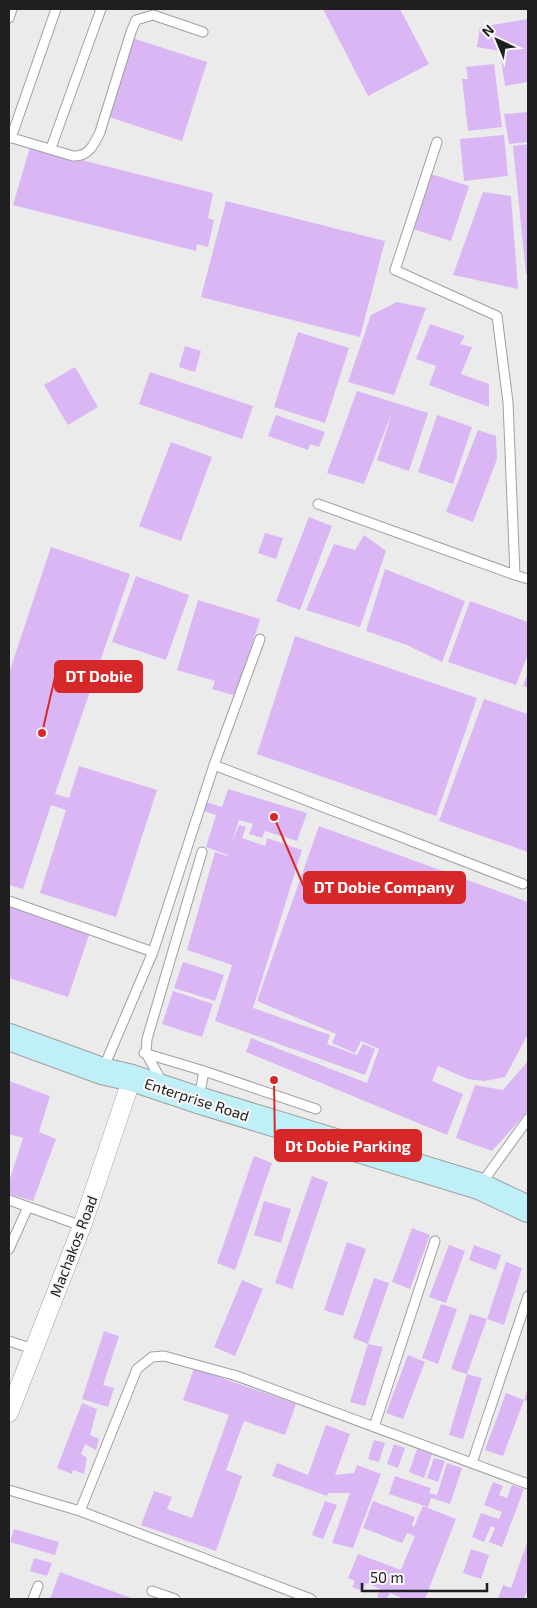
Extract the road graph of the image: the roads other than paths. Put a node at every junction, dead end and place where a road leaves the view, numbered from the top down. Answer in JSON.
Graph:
{"nodes":[{"id":1,"x":12,"y":9,"type":"edge"},
{"id":2,"x":56,"y":9,"type":"edge"},
{"id":3,"x":102,"y":9,"type":"edge"},
{"id":4,"x":9,"y":18,"type":"edge"},
{"id":5,"x":203,"y":32,"type":"dead end"},
{"id":6,"x":10,"y":137,"type":"edge"},
{"id":7,"x":437,"y":142,"type":"dead end"},
{"id":8,"x":51,"y":148,"type":"junction"},
{"id":9,"x":318,"y":504,"type":"dead end"},
{"id":10,"x":515,"y":575,"type":"junction"},
{"id":11,"x":528,"y":579,"type":"edge"},
{"id":12,"x":260,"y":639,"type":"dead end"},
{"id":13,"x":214,"y":765,"type":"junction"},
{"id":14,"x":202,"y":852,"type":"dead end"},
{"id":15,"x":523,"y":884,"type":"dead end"},
{"id":16,"x":9,"y":901,"type":"edge"},
{"id":17,"x":153,"y":952,"type":"junction"},
{"id":18,"x":9,"y":1037,"type":"edge"},
{"id":19,"x":145,"y":1053,"type":"junction"},
{"id":20,"x":102,"y":1071,"type":"junction"},
{"id":21,"x":204,"y":1071,"type":"junction"},
{"id":22,"x":132,"y":1078,"type":"junction"},
{"id":23,"x":167,"y":1090,"type":"junction"},
{"id":24,"x":198,"y":1100,"type":"junction"},
{"id":25,"x":316,"y":1109,"type":"dead end"},
{"id":26,"x":528,"y":1119,"type":"edge"},
{"id":27,"x":479,"y":1186,"type":"junction"},
{"id":28,"x":9,"y":1200,"type":"edge"},
{"id":29,"x":28,"y":1207,"type":"junction"},
{"id":30,"x":528,"y":1209,"type":"edge"},
{"id":31,"x":82,"y":1226,"type":"junction"},
{"id":32,"x":435,"y":1241,"type":"dead end"},
{"id":33,"x":9,"y":1249,"type":"edge"},
{"id":34,"x":528,"y":1296,"type":"edge"},
{"id":35,"x":9,"y":1341,"type":"edge"},
{"id":36,"x":33,"y":1349,"type":"junction"},
{"id":37,"x":9,"y":1413,"type":"edge"},
{"id":38,"x":374,"y":1427,"type":"junction"},
{"id":39,"x":472,"y":1463,"type":"junction"},
{"id":40,"x":528,"y":1484,"type":"edge"},
{"id":41,"x":9,"y":1490,"type":"edge"},
{"id":42,"x":80,"y":1511,"type":"junction"},
{"id":43,"x":38,"y":1586,"type":"dead end"},
{"id":44,"x":152,"y":1592,"type":"dead end"},
{"id":45,"x":33,"y":1599,"type":"edge"},
{"id":46,"x":175,"y":1599,"type":"edge"},
{"id":47,"x":311,"y":1599,"type":"edge"}],
"edges":[{"from":1,"to":4,"type":"lane"},
{"from":2,"to":6,"type":"lane"},
{"from":3,"to":8,"type":"lane"},
{"from":5,"to":8,"type":"lane"},
{"from":6,"to":8,"type":"lane"},
{"from":7,"to":10,"type":"lane"},
{"from":9,"to":10,"type":"lane"},
{"from":10,"to":11,"type":"lane"},
{"from":12,"to":13,"type":"lane"},
{"from":13,"to":15,"type":"lane"},
{"from":13,"to":17,"type":"lane"},
{"from":14,"to":19,"type":"lane"},
{"from":16,"to":17,"type":"lane"},
{"from":17,"to":20,"type":"lane"},
{"from":18,"to":20,"type":"main road","name":"Enterprise Road"},
{"from":19,"to":21,"type":"lane"},
{"from":19,"to":23,"type":"lane"},
{"from":20,"to":22,"type":"main road","name":"Enterprise Road"},
{"from":21,"to":24,"type":"lane"},
{"from":21,"to":25,"type":"lane"},
{"from":22,"to":23,"type":"main road","name":"Enterprise Road"},
{"from":22,"to":31,"type":"street","name":"Machakos Road"},
{"from":23,"to":24,"type":"main road","name":"Enterprise Road"},
{"from":24,"to":27,"type":"main road","name":"Enterprise Road"},
{"from":26,"to":27,"type":"lane"},
{"from":27,"to":30,"type":"main road","name":"Enterprise Road"},
{"from":28,"to":29,"type":"lane"},
{"from":29,"to":31,"type":"lane"},
{"from":29,"to":33,"type":"lane"},
{"from":31,"to":36,"type":"street","name":"Machakos Road"},
{"from":32,"to":38,"type":"lane"},
{"from":34,"to":39,"type":"lane"},
{"from":35,"to":36,"type":"lane"},
{"from":36,"to":37,"type":"street","name":"Machakos Road"},
{"from":38,"to":39,"type":"lane"},
{"from":38,"to":42,"type":"lane"},
{"from":39,"to":40,"type":"lane"},
{"from":41,"to":42,"type":"lane"},
{"from":42,"to":47,"type":"lane"},
{"from":43,"to":45,"type":"lane"},
{"from":44,"to":46,"type":"lane"}]}
